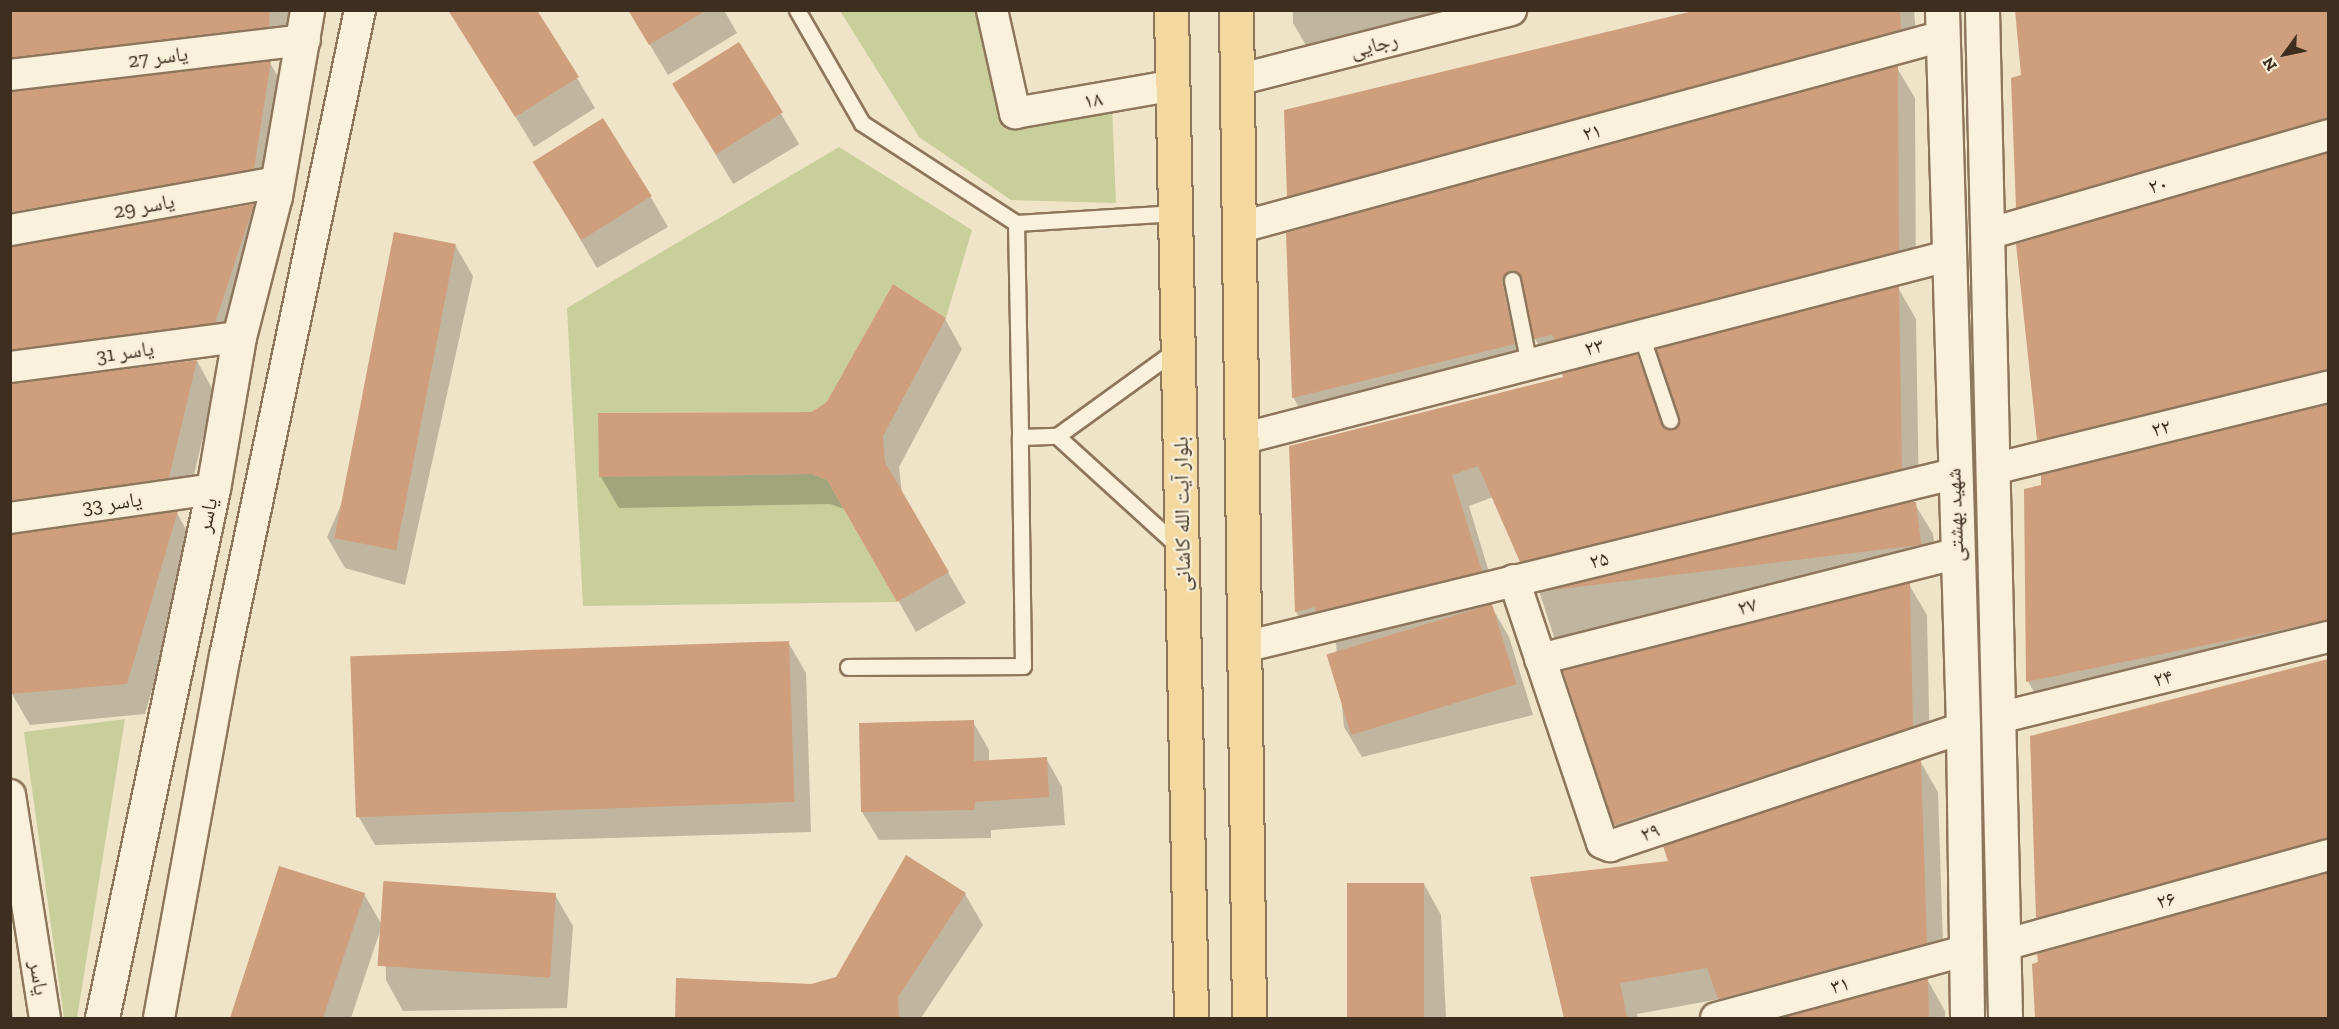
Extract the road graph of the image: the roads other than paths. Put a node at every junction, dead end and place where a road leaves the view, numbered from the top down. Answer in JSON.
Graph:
{"nodes":[{"id":1,"x":360,"y":10,"type":"edge"},
{"id":2,"x":797,"y":10,"type":"edge"},
{"id":3,"x":992,"y":10,"type":"edge"},
{"id":4,"x":1171,"y":10,"type":"edge"},
{"id":5,"x":1236,"y":10,"type":"edge"},
{"id":6,"x":1511,"y":10,"type":"edge"},
{"id":7,"x":1982,"y":10,"type":"edge"},
{"id":8,"x":1942,"y":23,"type":"edge"},
{"id":9,"x":306,"y":25,"type":"edge"},
{"id":10,"x":10,"y":75,"type":"edge"},
{"id":11,"x":1238,"y":80,"type":"junction"},
{"id":12,"x":1170,"y":86,"type":"junction"},
{"id":13,"x":2328,"y":135,"type":"edge"},
{"id":14,"x":278,"y":182,"type":"junction"},
{"id":15,"x":1177,"y":213,"type":"junction"},
{"id":16,"x":1016,"y":223,"type":"junction"},
{"id":17,"x":1241,"y":227,"type":"junction"},
{"id":18,"x":10,"y":230,"type":"edge"},
{"id":19,"x":1988,"y":234,"type":"junction"},
{"id":20,"x":1948,"y":256,"type":"junction"},
{"id":21,"x":1512,"y":280,"type":"dead end"},
{"id":22,"x":1641,"y":335,"type":"junction"},
{"id":23,"x":239,"y":337,"type":"junction"},
{"id":24,"x":1180,"y":347,"type":"junction"},
{"id":25,"x":1529,"y":364,"type":"junction"},
{"id":26,"x":10,"y":367,"type":"edge"},
{"id":27,"x":2328,"y":387,"type":"edge"},
{"id":28,"x":1671,"y":420,"type":"dead end"},
{"id":29,"x":1057,"y":436,"type":"junction"},
{"id":30,"x":1020,"y":437,"type":"junction"},
{"id":31,"x":1241,"y":439,"type":"junction"},
{"id":32,"x":1993,"y":469,"type":"junction"},
{"id":33,"x":1953,"y":474,"type":"junction"},
{"id":34,"x":213,"y":489,"type":"junction"},
{"id":35,"x":10,"y":518,"type":"edge"},
{"id":36,"x":1183,"y":550,"type":"junction"},
{"id":37,"x":1955,"y":554,"type":"junction"},
{"id":38,"x":1514,"y":580,"type":"junction"},
{"id":39,"x":2328,"y":637,"type":"edge"},
{"id":40,"x":1244,"y":647,"type":"junction"},
{"id":41,"x":1539,"y":659,"type":"junction"},
{"id":42,"x":848,"y":667,"type":"dead end"},
{"id":43,"x":1998,"y":718,"type":"junction"},
{"id":44,"x":1963,"y":728,"type":"junction"},
{"id":45,"x":11,"y":800,"type":"edge"},
{"id":46,"x":2328,"y":855,"type":"edge"},
{"id":47,"x":22,"y":938,"type":"edge"},
{"id":48,"x":2004,"y":945,"type":"junction"},
{"id":49,"x":1965,"y":951,"type":"junction"},
{"id":50,"x":45,"y":1018,"type":"edge"},
{"id":51,"x":102,"y":1018,"type":"edge"},
{"id":52,"x":159,"y":1018,"type":"edge"},
{"id":53,"x":1191,"y":1018,"type":"edge"},
{"id":54,"x":1249,"y":1018,"type":"edge"},
{"id":55,"x":1716,"y":1018,"type":"edge"},
{"id":56,"x":1967,"y":1018,"type":"edge"},
{"id":57,"x":2005,"y":1018,"type":"edge"}],
"edges":[{"from":1,"to":52,"type":"street"},
{"from":2,"to":16,"type":"lane"},
{"from":3,"to":12,"type":"street","name":"۱۸"},
{"from":4,"to":12,"type":"main road","name":"بلوار آیت الله کاشانی"},
{"from":5,"to":11,"type":"main road"},
{"from":6,"to":11,"type":"street","name":"رجایی"},
{"from":7,"to":19,"type":"main road","name":"شهید بهشتی"},
{"from":8,"to":17,"type":"street","name":"۲۱"},
{"from":8,"to":20,"type":"main road","name":"شهید بهشتی"},
{"from":9,"to":10,"type":"street","name":"یاسر 27"},
{"from":9,"to":14,"type":"main road","name":"یاسر"},
{"from":11,"to":17,"type":"main road"},
{"from":12,"to":15,"type":"main road","name":"بلوار آیت الله کاشانی"},
{"from":13,"to":19,"type":"street","name":"۲۰"},
{"from":14,"to":18,"type":"street","name":"یاسر 29"},
{"from":14,"to":23,"type":"main road","name":"یاسر"},
{"from":15,"to":16,"type":"lane"},
{"from":15,"to":24,"type":"main road","name":"بلوار آیت الله کاشانی"},
{"from":16,"to":30,"type":"lane"},
{"from":17,"to":31,"type":"main road"},
{"from":19,"to":32,"type":"main road","name":"شهید بهشتی"},
{"from":20,"to":22,"type":"street","name":"۲۳"},
{"from":20,"to":33,"type":"main road","name":"شهید بهشتی"},
{"from":21,"to":25,"type":"lane"},
{"from":22,"to":25,"type":"street","name":"۲۳"},
{"from":22,"to":28,"type":"lane"},
{"from":23,"to":26,"type":"street","name":"یاسر 31"},
{"from":23,"to":34,"type":"main road","name":"یاسر"},
{"from":24,"to":29,"type":"lane"},
{"from":24,"to":36,"type":"main road","name":"بلوار آیت الله کاشانی"},
{"from":25,"to":31,"type":"street","name":"۲۳"},
{"from":27,"to":32,"type":"street","name":"۲۲"},
{"from":29,"to":30,"type":"lane"},
{"from":29,"to":36,"type":"lane"},
{"from":30,"to":42,"type":"lane"},
{"from":31,"to":40,"type":"main road"},
{"from":32,"to":43,"type":"main road","name":"شهید بهشتی"},
{"from":33,"to":37,"type":"main road","name":"شهید بهشتی"},
{"from":33,"to":38,"type":"street","name":"۲۵"},
{"from":34,"to":35,"type":"street","name":"یاسر 33"},
{"from":34,"to":51,"type":"main road","name":"یاسر"},
{"from":36,"to":53,"type":"main road","name":"بلوار آیت الله کاشانی"},
{"from":37,"to":41,"type":"street","name":"۲۷"},
{"from":37,"to":44,"type":"main road","name":"شهید بهشتی"},
{"from":38,"to":40,"type":"street","name":"۲۵"},
{"from":38,"to":41,"type":"street","name":"۲۹"},
{"from":39,"to":43,"type":"street","name":"۲۴"},
{"from":40,"to":54,"type":"main road"},
{"from":41,"to":44,"type":"street","name":"۲۹"},
{"from":43,"to":48,"type":"main road","name":"شهید بهشتی"},
{"from":44,"to":49,"type":"main road","name":"شهید بهشتی"},
{"from":45,"to":47,"type":"street","name":"یاسر"},
{"from":46,"to":48,"type":"street","name":"۲۶"},
{"from":47,"to":50,"type":"street","name":"یاسر"},
{"from":48,"to":57,"type":"main road","name":"شهید بهشتی"},
{"from":49,"to":55,"type":"street","name":"۳۱"},
{"from":49,"to":56,"type":"main road","name":"شهید بهشتی"}]}
